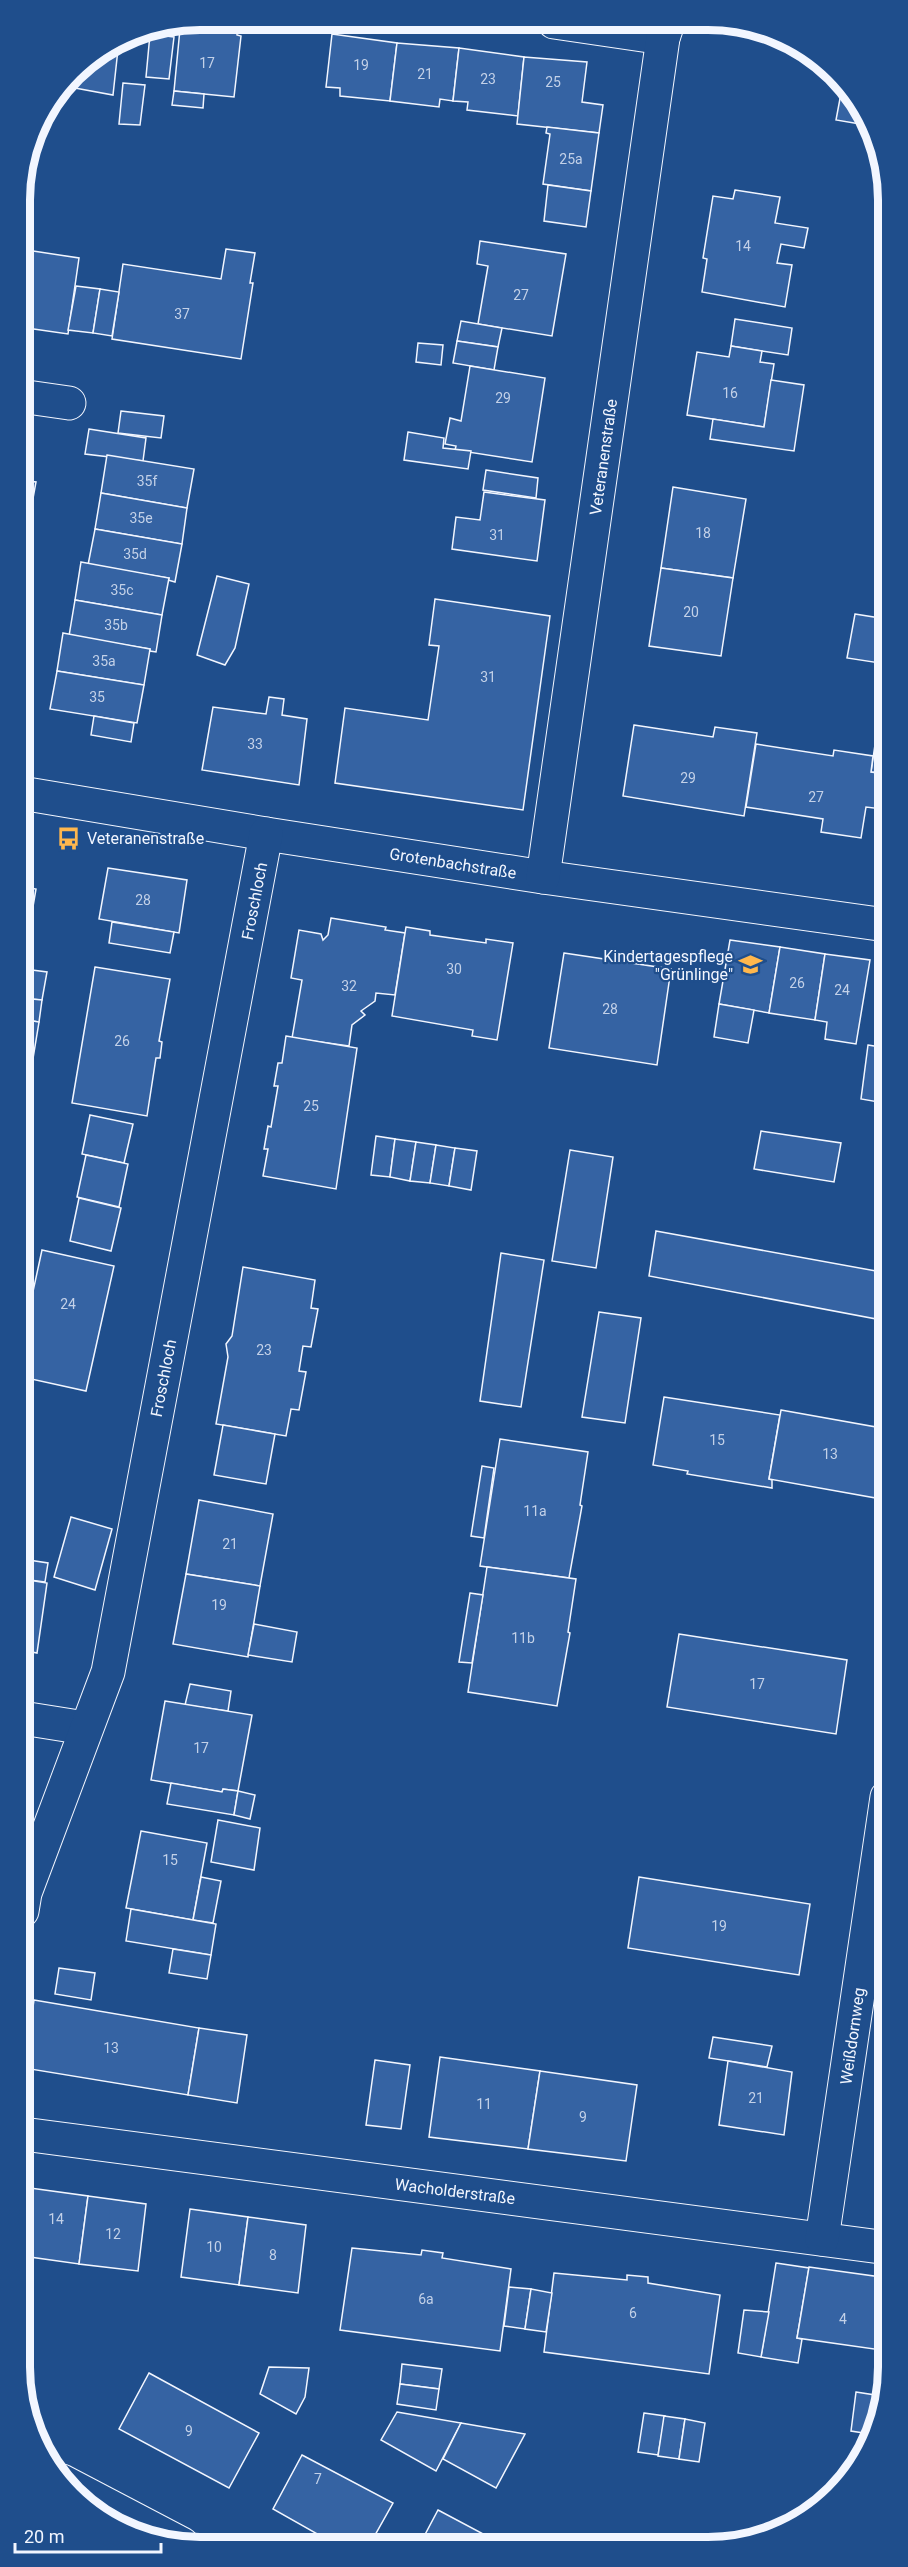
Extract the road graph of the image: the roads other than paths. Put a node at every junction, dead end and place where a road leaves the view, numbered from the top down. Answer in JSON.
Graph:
{"nodes":[{"id":1,"x":665,"y":30,"type":"edge"},
{"id":2,"x":30,"y":397,"type":"edge"},
{"id":3,"x":69,"y":403,"type":"dead end"},
{"id":4,"x":30,"y":795,"type":"edge"},
{"id":5,"x":266,"y":834,"type":"junction"},
{"id":6,"x":543,"y":877,"type":"junction"},
{"id":7,"x":878,"y":924,"type":"edge"},
{"id":8,"x":30,"y":1719,"type":"edge"},
{"id":9,"x":85,"y":1728,"type":"junction"},
{"id":10,"x":878,"y":1858,"type":"edge"},
{"id":11,"x":30,"y":1879,"type":"edge"},
{"id":12,"x":30,"y":2135,"type":"edge"},
{"id":13,"x":822,"y":2239,"type":"junction"},
{"id":14,"x":878,"y":2247,"type":"edge"},
{"id":15,"x":88,"y":2495,"type":"edge"},
{"id":16,"x":159,"y":2532,"type":"edge"}],
"edges":[{"from":1,"to":6,"type":"street","name":"Veteranenstraße"},
{"from":2,"to":3,"type":"street"},
{"from":4,"to":5,"type":"street","name":"Grotenbachstraße"},
{"from":5,"to":6,"type":"street","name":"Grotenbachstraße"},
{"from":5,"to":9,"type":"street","name":"Froschloch"},
{"from":6,"to":7,"type":"street","name":"Grotenbachstraße"},
{"from":8,"to":9,"type":"street"},
{"from":9,"to":11,"type":"street","name":"Froschloch"},
{"from":10,"to":13,"type":"street","name":"Weißdornweg"},
{"from":12,"to":13,"type":"street","name":"Wacholderstraße"},
{"from":13,"to":14,"type":"street","name":"Wacholderstraße"},
{"from":15,"to":16,"type":"street"}]}
